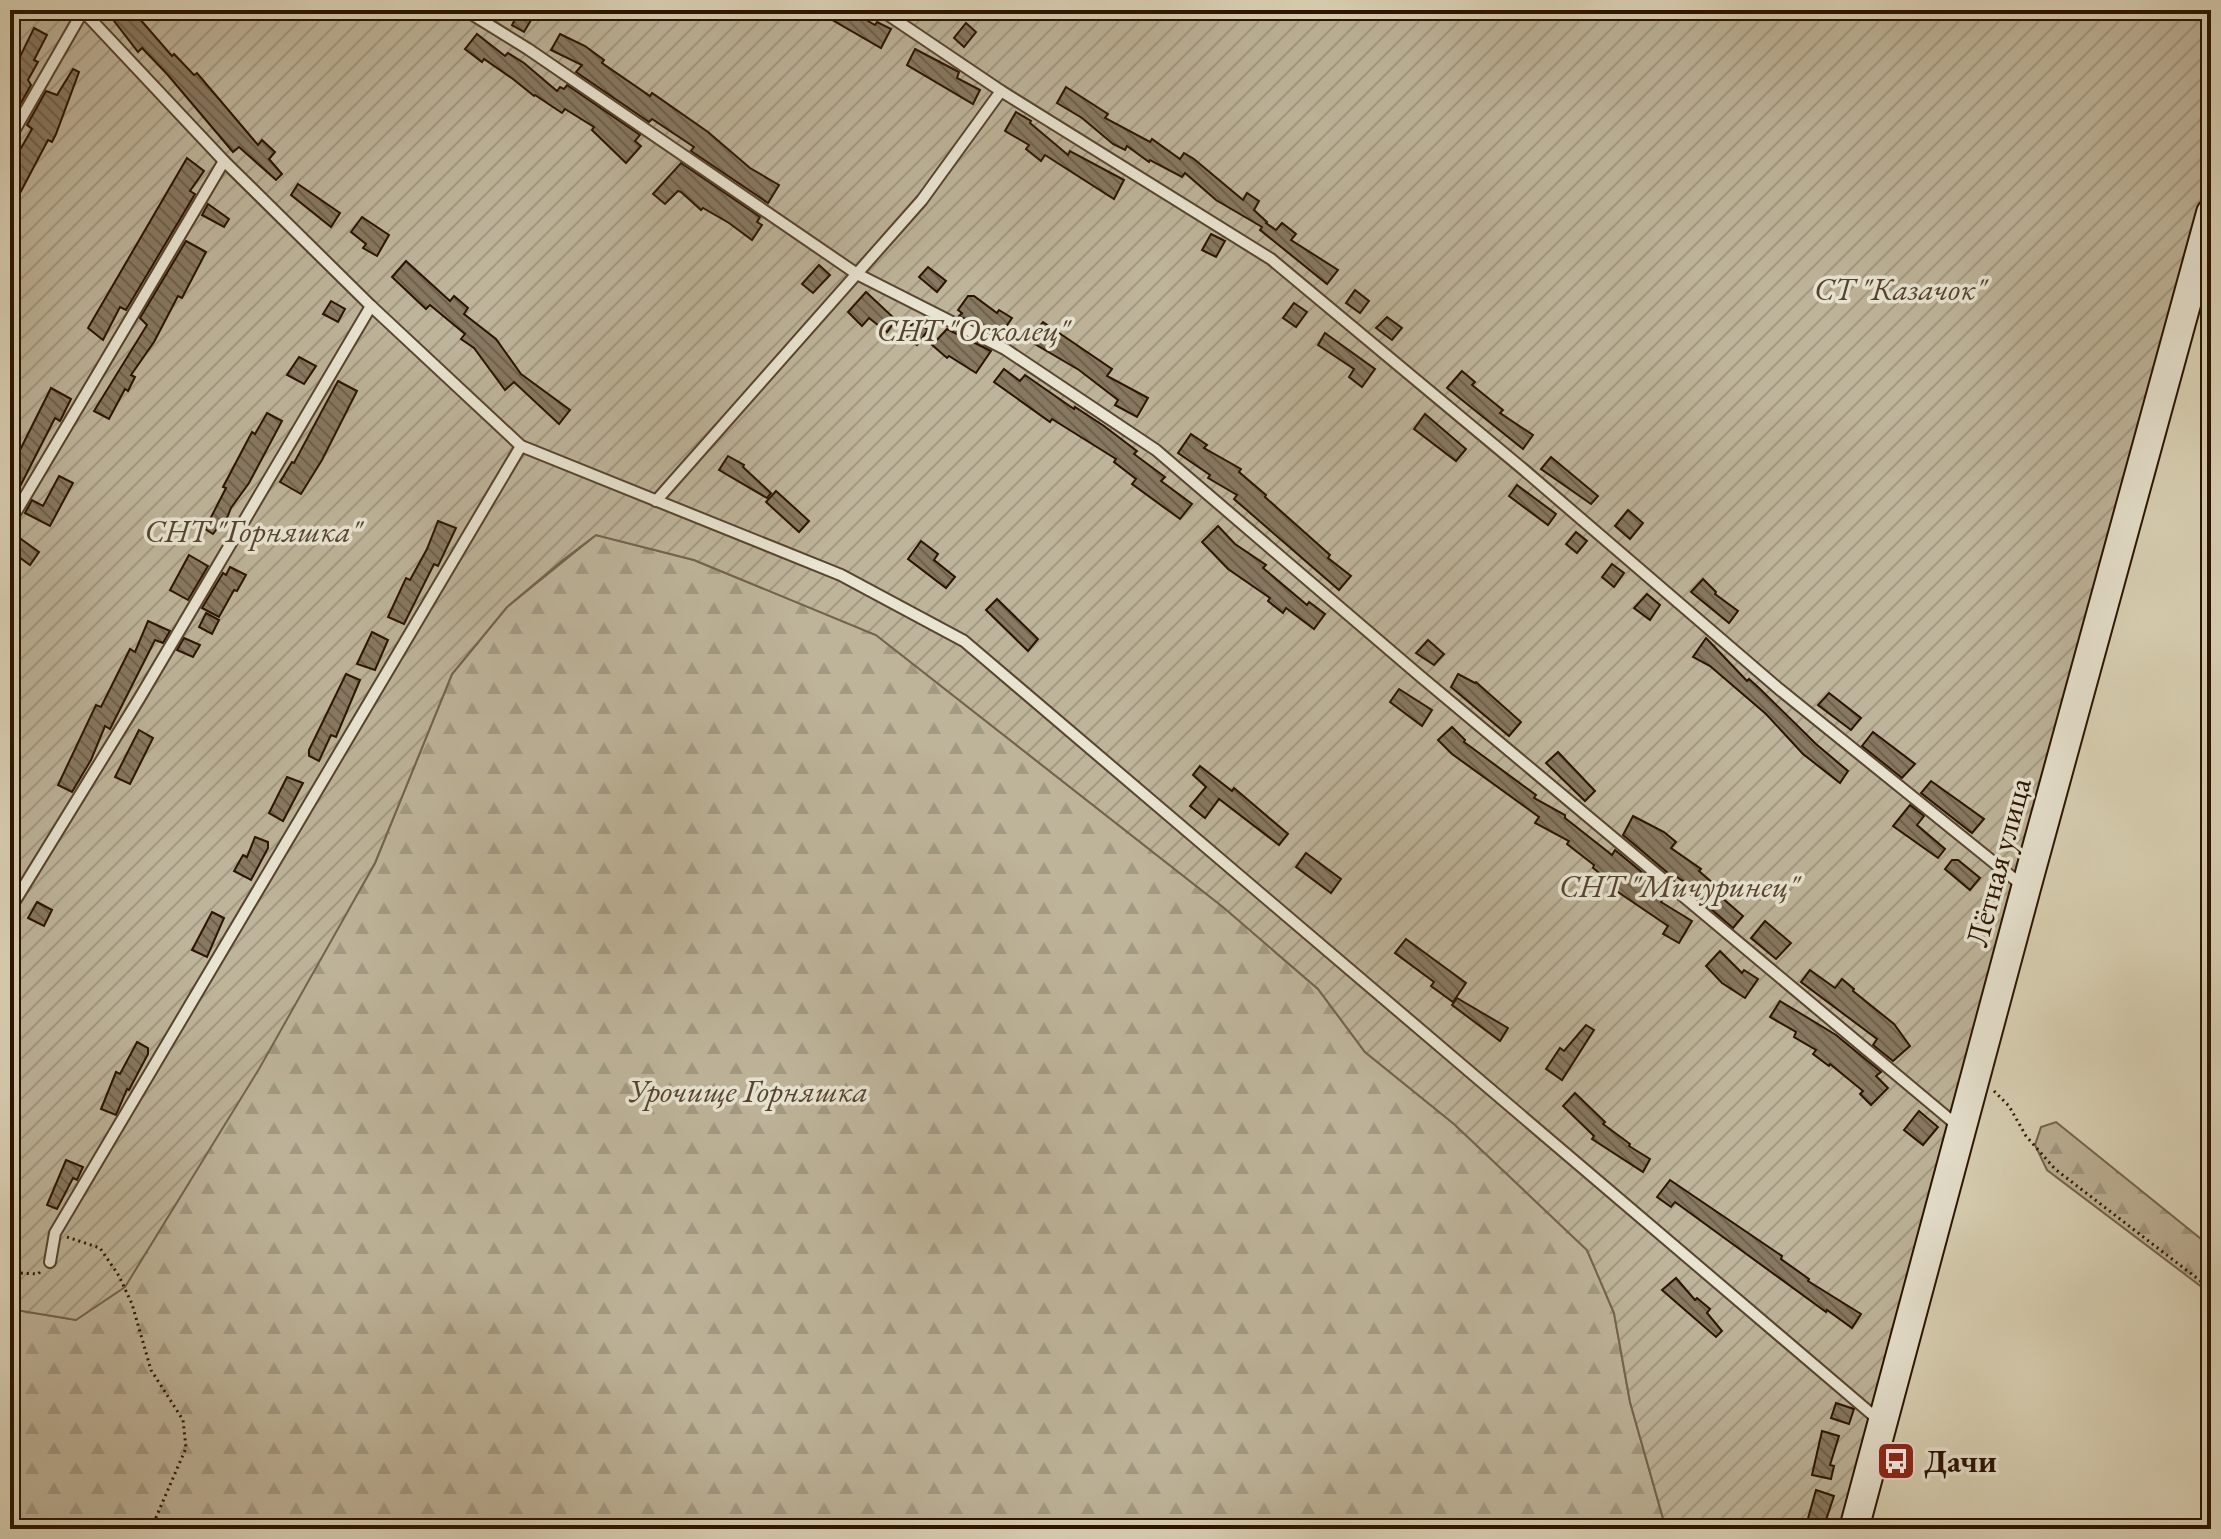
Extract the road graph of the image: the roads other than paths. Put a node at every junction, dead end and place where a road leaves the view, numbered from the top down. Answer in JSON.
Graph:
{"nodes":[{"id":1,"x":465,"y":10,"type":"edge"},
{"id":2,"x":881,"y":10,"type":"edge"},
{"id":3,"x":83,"y":11,"type":"edge"},
{"id":4,"x":1001,"y":91,"type":"junction"},
{"id":5,"x":10,"y":138,"type":"edge"},
{"id":6,"x":224,"y":161,"type":"junction"},
{"id":7,"x":2211,"y":213,"type":"edge"},
{"id":8,"x":857,"y":274,"type":"junction"},
{"id":9,"x":371,"y":306,"type":"junction"},
{"id":10,"x":521,"y":446,"type":"junction"},
{"id":11,"x":656,"y":501,"type":"junction"},
{"id":12,"x":10,"y":522,"type":"edge"},
{"id":13,"x":2026,"y":888,"type":"junction"},
{"id":14,"x":10,"y":909,"type":"edge"},
{"id":15,"x":1961,"y":1128,"type":"junction"},
{"id":16,"x":50,"y":1262,"type":"road end"},
{"id":17,"x":1882,"y":1423,"type":"junction"},
{"id":18,"x":1854,"y":1529,"type":"edge"}],
"edges":[{"from":1,"to":8,"type":"lane"},
{"from":2,"to":4,"type":"lane"},
{"from":3,"to":5,"type":"lane"},
{"from":3,"to":6,"type":"lane"},
{"from":4,"to":8,"type":"lane"},
{"from":4,"to":13,"type":"lane"},
{"from":6,"to":9,"type":"lane"},
{"from":6,"to":12,"type":"lane"},
{"from":7,"to":13,"type":"street","name":"Лётная улица"},
{"from":8,"to":11,"type":"lane"},
{"from":8,"to":15,"type":"lane"},
{"from":9,"to":10,"type":"lane"},
{"from":9,"to":14,"type":"lane"},
{"from":10,"to":11,"type":"lane"},
{"from":10,"to":16,"type":"lane"},
{"from":11,"to":17,"type":"lane"},
{"from":13,"to":15,"type":"street","name":"Лётная улица"},
{"from":15,"to":17,"type":"street","name":"Лётная улица"},
{"from":17,"to":18,"type":"street","name":"Лётная улица"}]}
